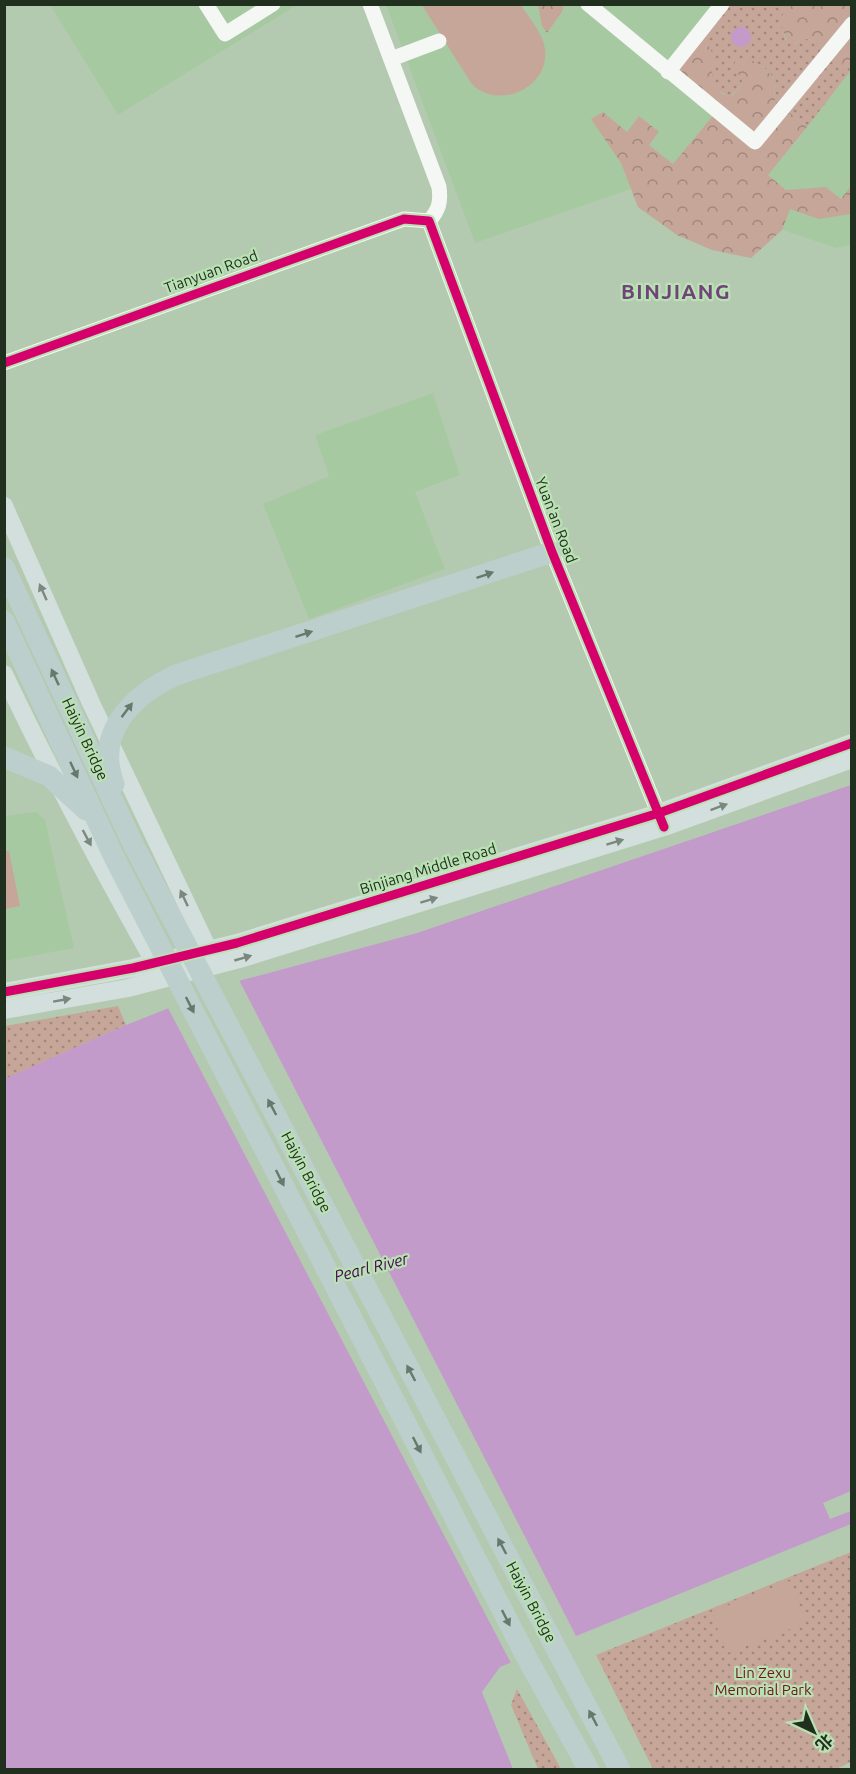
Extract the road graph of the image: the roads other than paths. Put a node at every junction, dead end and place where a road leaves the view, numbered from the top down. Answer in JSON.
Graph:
{"nodes":[{"id":1,"x":206,"y":4,"type":"edge"},
{"id":2,"x":273,"y":4,"type":"edge"},
{"id":3,"x":370,"y":4,"type":"edge"},
{"id":4,"x":588,"y":4,"type":"edge"},
{"id":5,"x":722,"y":4,"type":"edge"},
{"id":6,"x":852,"y":24,"type":"edge"},
{"id":7,"x":439,"y":42,"type":"dead end"},
{"id":8,"x":391,"y":59,"type":"junction"},
{"id":9,"x":668,"y":72,"type":"junction"},
{"id":10,"x":429,"y":221,"type":"junction"},
{"id":11,"x":4,"y":363,"type":"edge"},
{"id":12,"x":4,"y":506,"type":"edge"},
{"id":13,"x":552,"y":552,"type":"junction"},
{"id":14,"x":4,"y":567,"type":"edge"},
{"id":15,"x":4,"y":621,"type":"edge"},
{"id":16,"x":4,"y":675,"type":"edge"},
{"id":17,"x":91,"y":703,"type":"junction"},
{"id":18,"x":31,"y":730,"type":"junction"},
{"id":19,"x":852,"y":743,"type":"edge"},
{"id":20,"x":4,"y":757,"type":"edge"},
{"id":21,"x":852,"y":759,"type":"edge"},
{"id":22,"x":662,"y":820,"type":"junction"},
{"id":23,"x":133,"y":844,"type":"junction"},
{"id":24,"x":115,"y":859,"type":"junction"},
{"id":25,"x":209,"y":951,"type":"junction"},
{"id":26,"x":155,"y":963,"type":"junction"},
{"id":27,"x":186,"y":973,"type":"junction"},
{"id":28,"x":4,"y":992,"type":"edge"},
{"id":29,"x":4,"y":1010,"type":"edge"},
{"id":30,"x":589,"y":1770,"type":"edge"},
{"id":31,"x":620,"y":1770,"type":"edge"}],
"edges":[{"from":1,"to":2,"type":"street"},
{"from":3,"to":8,"type":"street"},
{"from":4,"to":9,"type":"street"},
{"from":5,"to":9,"type":"street"},
{"from":6,"to":9,"type":"street"},
{"from":7,"to":8,"type":"street"},
{"from":8,"to":10,"type":"street"},
{"from":10,"to":11,"type":"street","name":"Tianyuan Road"},
{"from":10,"to":13,"type":"street","name":"Yuan'an Road"},
{"from":17,"to":12,"type":"main road","one_way":true},
{"from":13,"to":22,"type":"street","name":"Yuan'an Road"},
{"from":23,"to":13,"type":"highway","one_way":true},
{"from":23,"to":14,"type":"highway","name":"Haiyin Bridge","one_way":true},
{"from":15,"to":24,"type":"highway","name":"Haiyin Bridge","one_way":true},
{"from":16,"to":18,"type":"main road"},
{"from":17,"to":18,"type":"main road"},
{"from":25,"to":17,"type":"main road","one_way":true},
{"from":18,"to":26,"type":"main road","one_way":true},
{"from":19,"to":22,"type":"main road","name":"Binjiang Middle Road"},
{"from":20,"to":24,"type":"highway"},
{"from":22,"to":21,"type":"main road","name":"Binjiang Middle Road","one_way":true},
{"from":22,"to":25,"type":"main road","name":"Binjiang Middle Road"},
{"from":27,"to":22,"type":"main road","name":"Binjiang Middle Road","one_way":true},
{"from":31,"to":23,"type":"highway","name":"Haiyin Bridge","one_way":true},
{"from":24,"to":30,"type":"highway","name":"Haiyin Bridge","one_way":true},
{"from":25,"to":26,"type":"main road","name":"Binjiang Middle Road"},
{"from":25,"to":27,"type":"main road"},
{"from":26,"to":27,"type":"main road"},
{"from":26,"to":28,"type":"main road","name":"Binjiang Middle Road"},
{"from":29,"to":27,"type":"main road","name":"Binjiang Middle Road","one_way":true}]}
